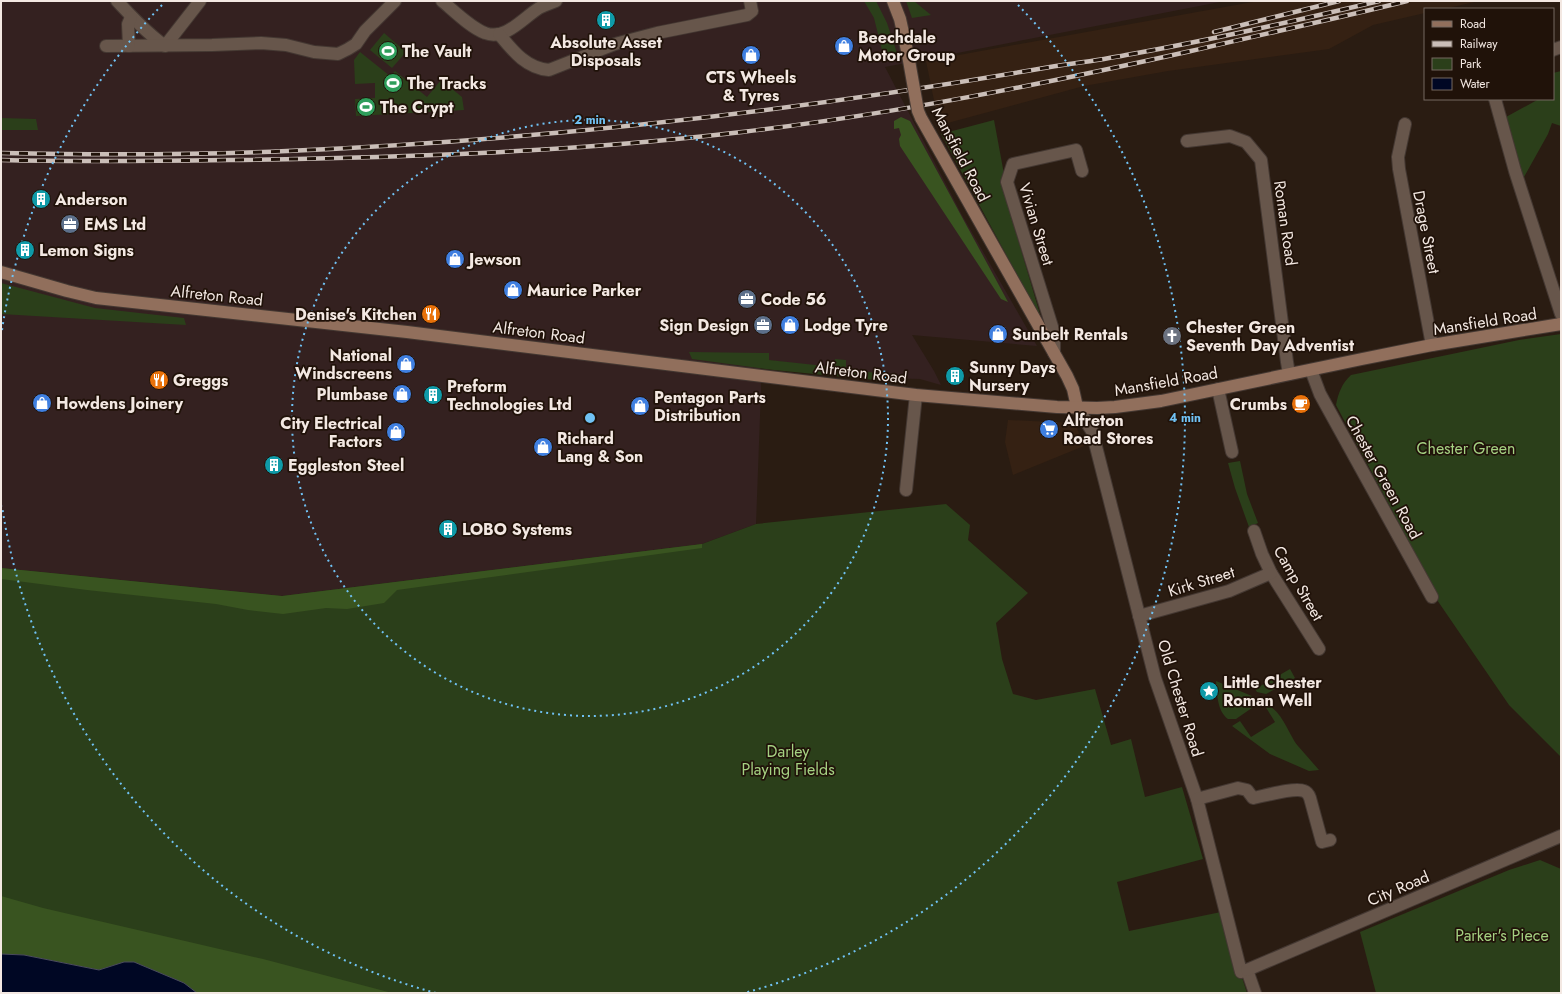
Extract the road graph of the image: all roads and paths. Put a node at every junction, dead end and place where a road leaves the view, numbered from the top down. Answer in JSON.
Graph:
{"nodes":[{"id":1,"x":117,"y":1,"type":"edge"},
{"id":2,"x":200,"y":1,"type":"edge"},
{"id":3,"x":395,"y":1,"type":"edge"},
{"id":4,"x":442,"y":1,"type":"edge"},
{"id":5,"x":556,"y":1,"type":"edge"},
{"id":6,"x":750,"y":1,"type":"edge"},
{"id":7,"x":894,"y":1,"type":"edge"},
{"id":8,"x":131,"y":17,"type":"junction"},
{"id":9,"x":500,"y":34,"type":"junction"},
{"id":10,"x":106,"y":46,"type":"dead end"},
{"id":11,"x":129,"y":46,"type":"junction"},
{"id":12,"x":165,"y":46,"type":"junction"},
{"id":13,"x":1495,"y":100,"type":"edge"},
{"id":14,"x":1405,"y":124,"type":"dead end"},
{"id":15,"x":1187,"y":140,"type":"dead end"},
{"id":16,"x":1082,"y":171,"type":"dead end"},
{"id":17,"x":1,"y":272,"type":"edge"},
{"id":18,"x":1561,"y":314,"type":"edge"},
{"id":19,"x":1561,"y":324,"type":"edge"},
{"id":20,"x":1432,"y":346,"type":"junction"},
{"id":21,"x":1054,"y":354,"type":"junction"},
{"id":22,"x":1311,"y":370,"type":"junction"},
{"id":23,"x":1290,"y":374,"type":"junction"},
{"id":24,"x":1218,"y":389,"type":"junction"},
{"id":25,"x":916,"y":395,"type":"junction"},
{"id":26,"x":1077,"y":407,"type":"junction"},
{"id":27,"x":1232,"y":452,"type":"dead end"},
{"id":28,"x":906,"y":490,"type":"dead end"},
{"id":29,"x":1254,"y":531,"type":"dead end"},
{"id":30,"x":1271,"y":573,"type":"junction"},
{"id":31,"x":1432,"y":597,"type":"dead end"},
{"id":32,"x":1139,"y":616,"type":"junction"},
{"id":33,"x":1319,"y":649,"type":"dead end"},
{"id":34,"x":1197,"y":799,"type":"junction"},
{"id":35,"x":1561,"y":836,"type":"edge"},
{"id":36,"x":1330,"y":840,"type":"dead end"},
{"id":37,"x":1247,"y":970,"type":"junction"},
{"id":38,"x":1254,"y":993,"type":"edge"}],
"edges":[{"from":1,"to":8,"type":"street"},
{"from":2,"to":12,"type":"street"},
{"from":3,"to":12,"type":"street"},
{"from":4,"to":9,"type":"street"},
{"from":5,"to":9,"type":"street"},
{"from":6,"to":9,"type":"street"},
{"from":7,"to":21,"type":"street","name":"Mansfield Road","bridge":true},
{"from":8,"to":11,"type":"street"},
{"from":8,"to":12,"type":"street"},
{"from":10,"to":11,"type":"street"},
{"from":11,"to":12,"type":"street"},
{"from":13,"to":18,"type":"street"},
{"from":14,"to":20,"type":"street","name":"Drage Street"},
{"from":15,"to":23,"type":"street","name":"Roman Road"},
{"from":16,"to":21,"type":"street","name":"Vivian Street"},
{"from":17,"to":25,"type":"street","name":"Alfreton Road"},
{"from":19,"to":20,"type":"street","name":"Mansfield Road"},
{"from":20,"to":22,"type":"street","name":"Mansfield Road"},
{"from":21,"to":26,"type":"street","name":"Mansfield Road"},
{"from":22,"to":23,"type":"street","name":"Mansfield Road"},
{"from":22,"to":31,"type":"street","name":"Chester Green Road"},
{"from":23,"to":24,"type":"street","name":"Mansfield Road"},
{"from":24,"to":26,"type":"street","name":"Mansfield Road"},
{"from":24,"to":27,"type":"street"},
{"from":25,"to":26,"type":"street","name":"Alfreton Road"},
{"from":25,"to":28,"type":"street"},
{"from":26,"to":32,"type":"street","name":"Old Chester Road"},
{"from":29,"to":30,"type":"street","name":"Camp Street"},
{"from":30,"to":32,"type":"street","name":"Kirk Street"},
{"from":30,"to":33,"type":"street","name":"Camp Street"},
{"from":32,"to":34,"type":"street","name":"Old Chester Road"},
{"from":34,"to":36,"type":"street"},
{"from":34,"to":37,"type":"street","name":"Old Chester Road"},
{"from":35,"to":37,"type":"street","name":"City Road"},
{"from":37,"to":38,"type":"street","name":"Old Chester Road"}]}
